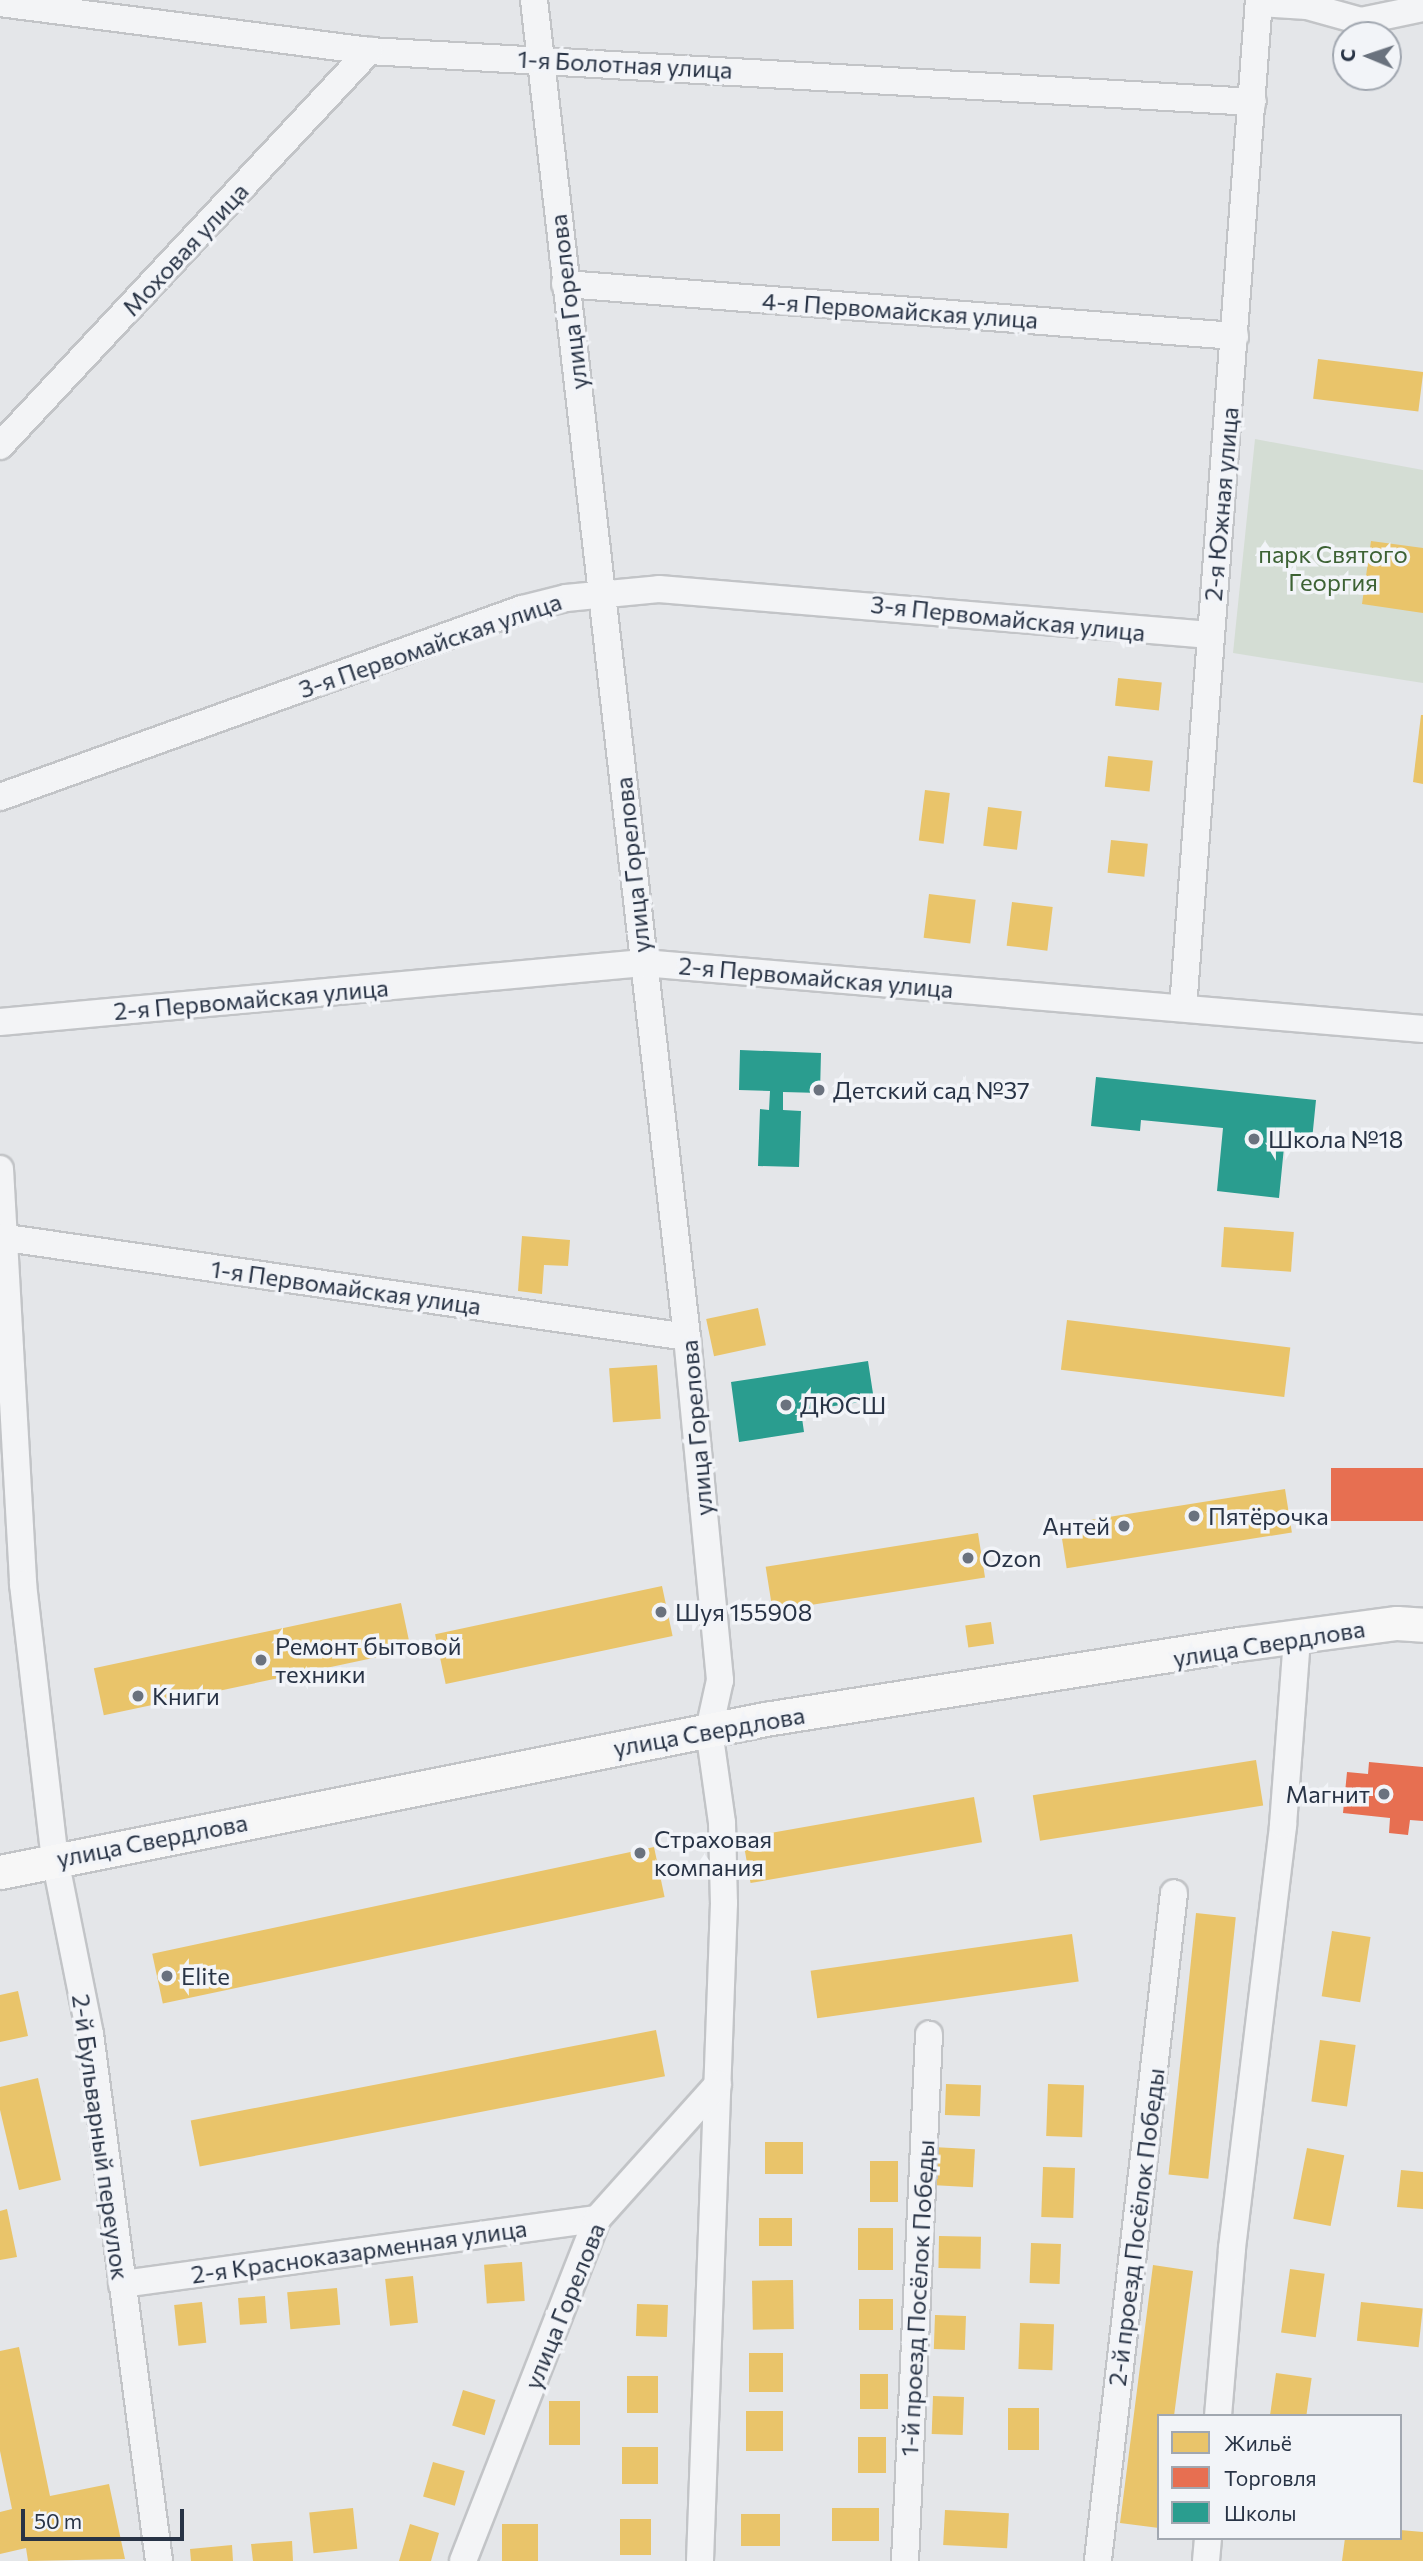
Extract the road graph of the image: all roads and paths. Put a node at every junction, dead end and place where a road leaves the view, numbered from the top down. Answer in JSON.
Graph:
{"nodes":[{"id":1,"x":534,"y":0,"type":"edge"},
{"id":2,"x":1259,"y":1,"type":"edge"},
{"id":3,"x":6,"y":2,"type":"edge"},
{"id":4,"x":1423,"y":8,"type":"edge"},
{"id":5,"x":369,"y":51,"type":"junction"},
{"id":6,"x":541,"y":58,"type":"junction"},
{"id":7,"x":1253,"y":102,"type":"junction"},
{"id":8,"x":565,"y":284,"type":"junction"},
{"id":9,"x":1235,"y":336,"type":"junction"},
{"id":10,"x":0,"y":446,"type":"edge"},
{"id":11,"x":604,"y":594,"type":"junction"},
{"id":12,"x":1210,"y":635,"type":"junction"},
{"id":13,"x":0,"y":797,"type":"edge"},
{"id":14,"x":643,"y":963,"type":"junction"},
{"id":15,"x":1183,"y":1008,"type":"junction"},
{"id":16,"x":0,"y":1022,"type":"edge"},
{"id":17,"x":1423,"y":1028,"type":"edge"},
{"id":18,"x":0,"y":1169,"type":"edge"},
{"id":19,"x":2,"y":1237,"type":"edge"},
{"id":20,"x":688,"y":1336,"type":"junction"},
{"id":21,"x":11,"y":1586,"type":"edge"},
{"id":22,"x":1423,"y":1625,"type":"edge"},
{"id":23,"x":1297,"y":1638,"type":"junction"},
{"id":24,"x":709,"y":1730,"type":"junction"},
{"id":25,"x":55,"y":1859,"type":"junction"},
{"id":26,"x":0,"y":1872,"type":"edge"},
{"id":27,"x":1174,"y":1893,"type":"dead end"},
{"id":28,"x":929,"y":2035,"type":"dead end"},
{"id":29,"x":718,"y":2084,"type":"junction"},
{"id":30,"x":597,"y":2219,"type":"junction"},
{"id":31,"x":122,"y":2284,"type":"junction"},
{"id":32,"x":1218,"y":2414,"type":"edge"},
{"id":33,"x":1208,"y":2540,"type":"edge"},
{"id":34,"x":159,"y":2561,"type":"edge"},
{"id":35,"x":463,"y":2561,"type":"edge"},
{"id":36,"x":700,"y":2561,"type":"edge"},
{"id":37,"x":905,"y":2561,"type":"edge"},
{"id":38,"x":1102,"y":2561,"type":"edge"},
{"id":39,"x":1206,"y":2561,"type":"edge"}],
"edges":[{"from":1,"to":6,"type":"street","name":"улица Горелова"},
{"from":2,"to":4,"type":"street"},
{"from":2,"to":7,"type":"street","name":"2-я Южная улица"},
{"from":3,"to":5,"type":"street","name":"1-я Болотная улица"},
{"from":5,"to":6,"type":"street","name":"1-я Болотная улица"},
{"from":5,"to":10,"type":"street","name":"Моховая улица"},
{"from":6,"to":7,"type":"street","name":"1-я Болотная улица"},
{"from":6,"to":8,"type":"street","name":"улица Горелова"},
{"from":7,"to":9,"type":"street","name":"2-я Южная улица"},
{"from":8,"to":9,"type":"street","name":"4-я Первомайская улица"},
{"from":8,"to":11,"type":"street","name":"улица Горелова"},
{"from":9,"to":12,"type":"street","name":"2-я Южная улица"},
{"from":11,"to":12,"type":"street","name":"3-я Первомайская улица"},
{"from":11,"to":13,"type":"street","name":"3-я Первомайская улица"},
{"from":11,"to":14,"type":"street","name":"улица Горелова"},
{"from":12,"to":15,"type":"street","name":"2-я Южная улица"},
{"from":14,"to":15,"type":"street","name":"2-я Первомайская улица"},
{"from":14,"to":16,"type":"street","name":"2-я Первомайская улица"},
{"from":14,"to":20,"type":"street","name":"улица Горелова"},
{"from":15,"to":17,"type":"street","name":"2-я Первомайская улица"},
{"from":18,"to":19,"type":"street","name":"2-й Бульварный переулок"},
{"from":19,"to":20,"type":"street","name":"1-я Первомайская улица"},
{"from":19,"to":21,"type":"street","name":"2-й Бульварный переулок"},
{"from":20,"to":24,"type":"street","name":"улица Горелова"},
{"from":21,"to":25,"type":"street","name":"2-й Бульварный переулок"},
{"from":22,"to":23,"type":"main road","name":"улица Свердлова"},
{"from":23,"to":24,"type":"main road","name":"улица Свердлова"},
{"from":23,"to":32,"type":"street"},
{"from":24,"to":25,"type":"main road","name":"улица Свердлова"},
{"from":24,"to":29,"type":"street"},
{"from":25,"to":26,"type":"main road","name":"улица Свердлова"},
{"from":25,"to":31,"type":"street","name":"2-й Бульварный переулок"},
{"from":27,"to":38,"type":"street","name":"2-й проезд Посёлок Победы"},
{"from":28,"to":37,"type":"street","name":"1-й проезд Посёлок Победы"},
{"from":29,"to":30,"type":"street","name":"улица Горелова"},
{"from":29,"to":36,"type":"street"},
{"from":30,"to":31,"type":"street","name":"2-я Красноказарменная улица"},
{"from":30,"to":35,"type":"street","name":"улица Горелова"},
{"from":31,"to":34,"type":"street","name":"2-й Бульварный переулок"},
{"from":33,"to":39,"type":"street"}]}
